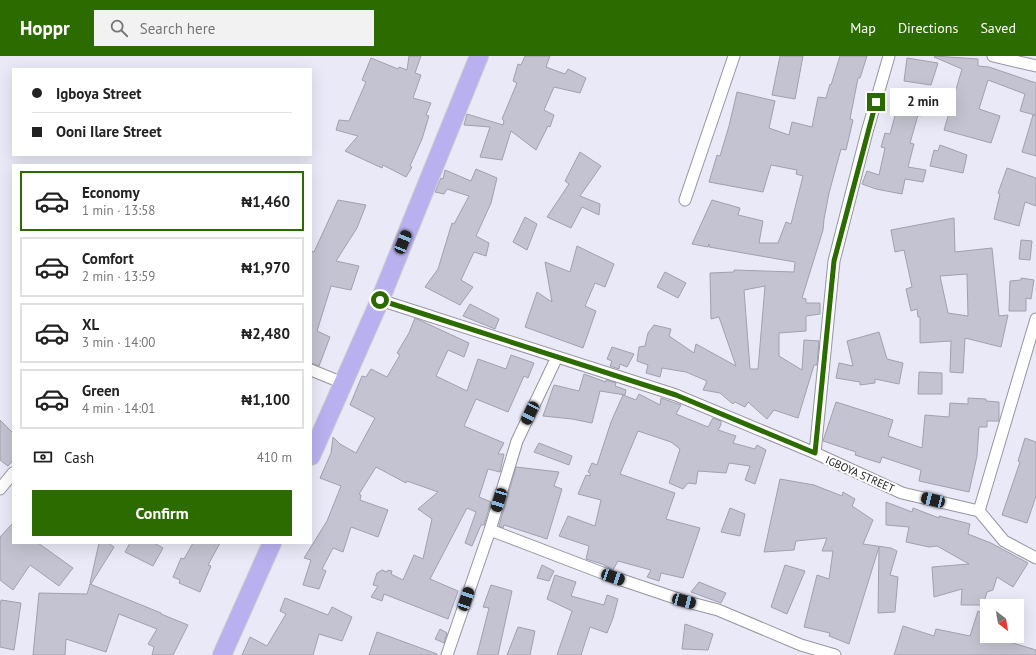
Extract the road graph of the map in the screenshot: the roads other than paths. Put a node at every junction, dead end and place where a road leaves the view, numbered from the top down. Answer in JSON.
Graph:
{"nodes":[{"id":1,"x":479,"y":56,"type":"edge"},
{"id":2,"x":734,"y":56,"type":"edge"},
{"id":3,"x":889,"y":56,"type":"edge"},
{"id":4,"x":993,"y":56,"type":"edge"},
{"id":5,"x":1036,"y":66,"type":"edge"},
{"id":6,"x":685,"y":200,"type":"dead end"},
{"id":7,"x":380,"y":300,"type":"junction"},
{"id":8,"x":1036,"y":319,"type":"edge"},
{"id":9,"x":557,"y":357,"type":"junction"},
{"id":10,"x":312,"y":370,"type":"edge"},
{"id":11,"x":344,"y":383,"type":"junction"},
{"id":12,"x":815,"y":453,"type":"junction"},
{"id":13,"x":312,"y":454,"type":"edge"},
{"id":14,"x":12,"y":474,"type":"edge"},
{"id":15,"x":0,"y":489,"type":"edge"},
{"id":16,"x":979,"y":511,"type":"junction"},
{"id":17,"x":490,"y":530,"type":"junction"},
{"id":18,"x":272,"y":544,"type":"edge"},
{"id":19,"x":1036,"y":558,"type":"edge"},
{"id":20,"x":222,"y":655,"type":"edge"},
{"id":21,"x":447,"y":655,"type":"edge"},
{"id":22,"x":835,"y":655,"type":"edge"}],
"edges":[{"from":1,"to":7,"type":"main road"},
{"from":2,"to":6,"type":"street"},
{"from":3,"to":12,"type":"street"},
{"from":4,"to":5,"type":"street"},
{"from":7,"to":9,"type":"street","name":"IGBOYA STREET"},
{"from":7,"to":11,"type":"main road"},
{"from":8,"to":16,"type":"street"},
{"from":9,"to":12,"type":"street","name":"IGBOYA STREET"},
{"from":9,"to":17,"type":"street"},
{"from":10,"to":11,"type":"street"},
{"from":11,"to":13,"type":"main road"},
{"from":12,"to":16,"type":"street","name":"IGBOYA STREET"},
{"from":14,"to":15,"type":"street"},
{"from":16,"to":19,"type":"street"},
{"from":17,"to":21,"type":"street"},
{"from":17,"to":22,"type":"street"},
{"from":18,"to":20,"type":"main road"}]}
